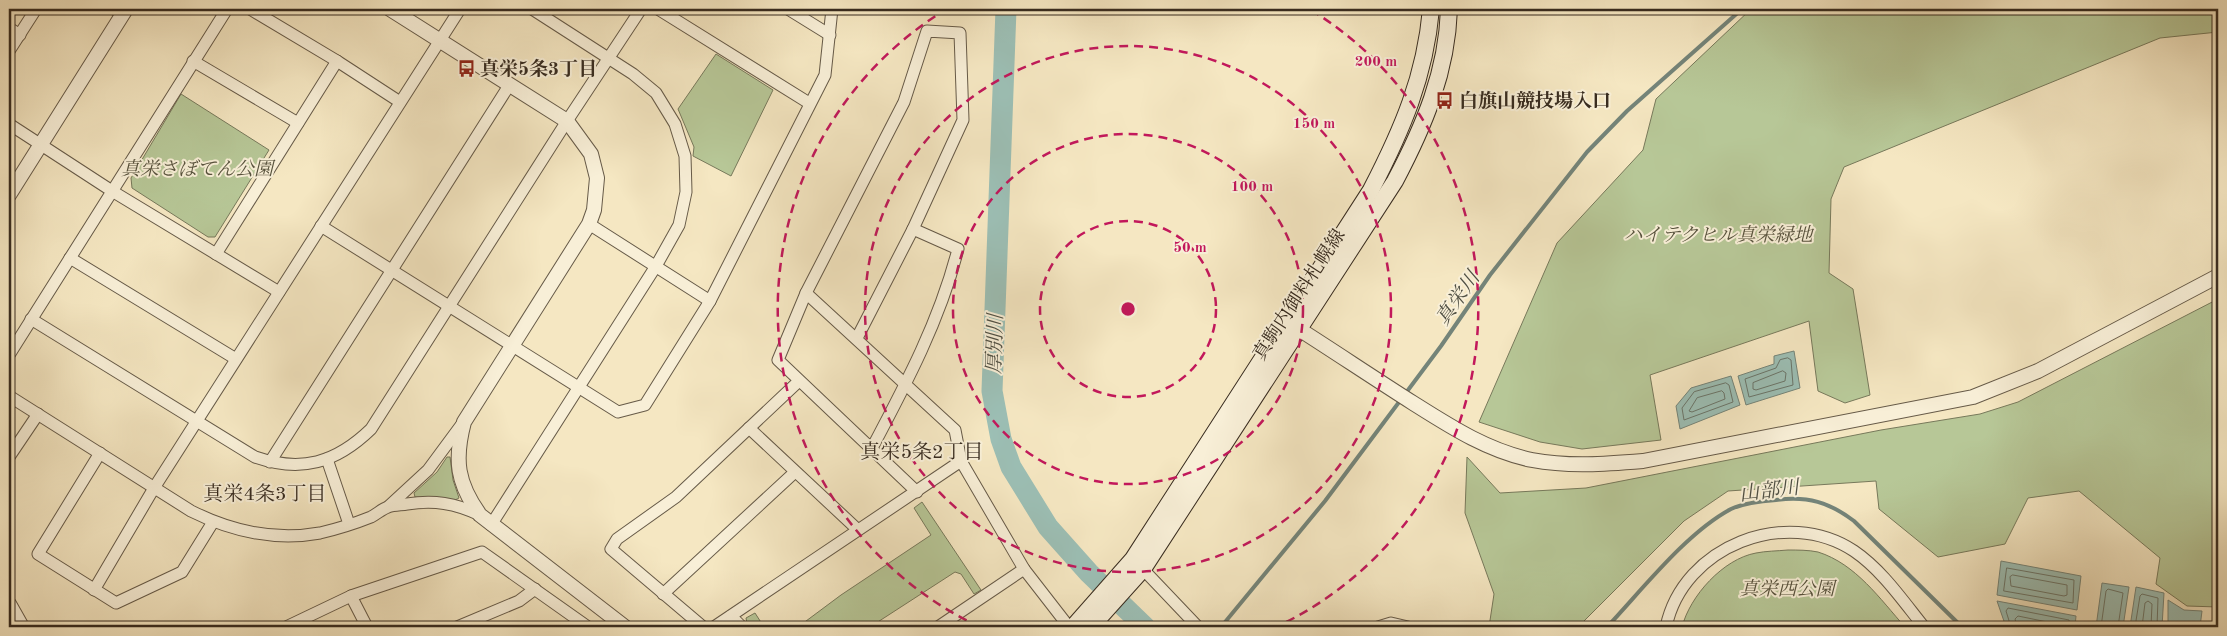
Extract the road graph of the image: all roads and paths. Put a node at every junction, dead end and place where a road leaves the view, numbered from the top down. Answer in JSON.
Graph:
{"nodes":[{"id":1,"x":36,"y":9,"type":"edge"},
{"id":2,"x":227,"y":9,"type":"edge"},
{"id":3,"x":250,"y":9,"type":"edge"},
{"id":4,"x":390,"y":9,"type":"edge"},
{"id":5,"x":460,"y":9,"type":"edge"},
{"id":6,"x":532,"y":9,"type":"edge"},
{"id":7,"x":641,"y":9,"type":"edge"},
{"id":8,"x":658,"y":9,"type":"edge"},
{"id":9,"x":788,"y":9,"type":"edge"},
{"id":10,"x":832,"y":9,"type":"edge"},
{"id":11,"x":1432,"y":9,"type":"edge"},
{"id":12,"x":1449,"y":9,"type":"edge"},
{"id":13,"x":121,"y":11,"type":"edge"},
{"id":14,"x":9,"y":28,"type":"edge"},
{"id":15,"x":20,"y":35,"type":"junction"},
{"id":16,"x":830,"y":35,"type":"junction"},
{"id":17,"x":440,"y":40,"type":"junction"},
{"id":18,"x":9,"y":51,"type":"edge"},
{"id":19,"x":609,"y":58,"type":"junction"},
{"id":20,"x":194,"y":61,"type":"junction"},
{"id":21,"x":337,"y":61,"type":"junction"},
{"id":22,"x":510,"y":84,"type":"junction"},
{"id":23,"x":400,"y":102,"type":"junction"},
{"id":24,"x":809,"y":103,"type":"junction"},
{"id":25,"x":566,"y":121,"type":"junction"},
{"id":26,"x":298,"y":123,"type":"junction"},
{"id":27,"x":9,"y":124,"type":"edge"},
{"id":28,"x":41,"y":144,"type":"junction"},
{"id":29,"x":112,"y":191,"type":"junction"},
{"id":30,"x":9,"y":195,"type":"edge"},
{"id":31,"x":589,"y":224,"type":"junction"},
{"id":32,"x":321,"y":226,"type":"junction"},
{"id":33,"x":913,"y":229,"type":"junction"},
{"id":34,"x":216,"y":254,"type":"junction"},
{"id":35,"x":70,"y":258,"type":"junction"},
{"id":36,"x":656,"y":266,"type":"junction"},
{"id":37,"x":393,"y":269,"type":"junction"},
{"id":38,"x":2218,"y":276,"type":"edge"},
{"id":39,"x":279,"y":292,"type":"junction"},
{"id":40,"x":806,"y":292,"type":"junction"},
{"id":41,"x":710,"y":300,"type":"junction"},
{"id":42,"x":450,"y":307,"type":"junction"},
{"id":43,"x":31,"y":319,"type":"junction"},
{"id":44,"x":1293,"y":325,"type":"junction"},
{"id":45,"x":857,"y":338,"type":"junction"},
{"id":46,"x":512,"y":347,"type":"junction"},
{"id":47,"x":9,"y":355,"type":"edge"},
{"id":48,"x":236,"y":359,"type":"junction"},
{"id":49,"x":799,"y":381,"type":"junction"},
{"id":50,"x":906,"y":383,"type":"junction"},
{"id":51,"x":579,"y":388,"type":"junction"},
{"id":52,"x":9,"y":396,"type":"edge"},
{"id":53,"x":38,"y":414,"type":"junction"},
{"id":54,"x":196,"y":422,"type":"junction"},
{"id":55,"x":464,"y":422,"type":"junction"},
{"id":56,"x":749,"y":428,"type":"junction"},
{"id":57,"x":872,"y":448,"type":"junction"},
{"id":58,"x":100,"y":454,"type":"junction"},
{"id":59,"x":9,"y":457,"type":"edge"},
{"id":60,"x":327,"y":459,"type":"junction"},
{"id":61,"x":961,"y":461,"type":"junction"},
{"id":62,"x":270,"y":462,"type":"junction"},
{"id":63,"x":795,"y":472,"type":"junction"},
{"id":64,"x":154,"y":488,"type":"junction"},
{"id":65,"x":917,"y":492,"type":"junction"},
{"id":66,"x":389,"y":506,"type":"junction"},
{"id":67,"x":480,"y":515,"type":"junction"},
{"id":68,"x":213,"y":522,"type":"junction"},
{"id":69,"x":350,"y":524,"type":"junction"},
{"id":70,"x":491,"y":525,"type":"junction"},
{"id":71,"x":857,"y":529,"type":"junction"},
{"id":72,"x":1024,"y":569,"type":"junction"},
{"id":73,"x":1133,"y":571,"type":"junction"},
{"id":74,"x":535,"y":589,"type":"junction"},
{"id":75,"x":94,"y":590,"type":"junction"},
{"id":76,"x":664,"y":594,"type":"junction"},
{"id":77,"x":351,"y":596,"type":"junction"},
{"id":78,"x":9,"y":604,"type":"edge"},
{"id":79,"x":731,"y":616,"type":"junction"},
{"id":80,"x":1093,"y":619,"type":"edge"},
{"id":81,"x":22,"y":627,"type":"edge"},
{"id":82,"x":286,"y":627,"type":"edge"},
{"id":83,"x":366,"y":627,"type":"edge"},
{"id":84,"x":457,"y":627,"type":"edge"},
{"id":85,"x":588,"y":627,"type":"edge"},
{"id":86,"x":625,"y":627,"type":"edge"},
{"id":87,"x":703,"y":627,"type":"edge"},
{"id":88,"x":714,"y":627,"type":"edge"},
{"id":89,"x":742,"y":627,"type":"edge"},
{"id":90,"x":938,"y":627,"type":"edge"},
{"id":91,"x":1071,"y":627,"type":"edge"},
{"id":92,"x":1198,"y":627,"type":"edge"},
{"id":93,"x":1378,"y":627,"type":"edge"},
{"id":94,"x":1408,"y":627,"type":"edge"},
{"id":95,"x":1666,"y":627,"type":"edge"},
{"id":96,"x":1924,"y":627,"type":"edge"}],
"edges":[{"from":1,"to":15,"type":"street"},
{"from":2,"to":20,"type":"street"},
{"from":3,"to":21,"type":"street"},
{"from":4,"to":17,"type":"street"},
{"from":5,"to":17,"type":"street"},
{"from":6,"to":19,"type":"street"},
{"from":7,"to":19,"type":"street"},
{"from":8,"to":24,"type":"street"},
{"from":9,"to":16,"type":"street"},
{"from":10,"to":16,"type":"street"},
{"from":11,"to":44,"type":"main road","name":"真駒内御料札幌線"},
{"from":12,"to":44,"type":"main road","name":"真駒内御料札幌線"},
{"from":13,"to":28,"type":"street"},
{"from":14,"to":15,"type":"street"},
{"from":15,"to":18,"type":"street"},
{"from":16,"to":24,"type":"street"},
{"from":17,"to":22,"type":"street"},
{"from":17,"to":23,"type":"street"},
{"from":19,"to":25,"type":"street"},
{"from":19,"to":36,"type":"street"},
{"from":20,"to":26,"type":"street"},
{"from":20,"to":29,"type":"street"},
{"from":21,"to":23,"type":"street"},
{"from":21,"to":26,"type":"street"},
{"from":22,"to":25,"type":"street"},
{"from":22,"to":37,"type":"street"},
{"from":23,"to":32,"type":"street"},
{"from":24,"to":41,"type":"street"},
{"from":25,"to":31,"type":"street"},
{"from":25,"to":42,"type":"street"},
{"from":26,"to":34,"type":"street"},
{"from":27,"to":28,"type":"street"},
{"from":28,"to":29,"type":"street"},
{"from":28,"to":30,"type":"street"},
{"from":29,"to":34,"type":"street"},
{"from":29,"to":35,"type":"street"},
{"from":31,"to":36,"type":"street"},
{"from":31,"to":46,"type":"street"},
{"from":32,"to":37,"type":"street"},
{"from":32,"to":39,"type":"street"},
{"from":33,"to":40,"type":"street"},
{"from":33,"to":45,"type":"street"},
{"from":33,"to":50,"type":"street"},
{"from":34,"to":39,"type":"street"},
{"from":35,"to":43,"type":"street"},
{"from":35,"to":48,"type":"street"},
{"from":36,"to":41,"type":"street"},
{"from":36,"to":51,"type":"street"},
{"from":37,"to":42,"type":"street"},
{"from":37,"to":62,"type":"street"},
{"from":38,"to":44,"type":"street"},
{"from":39,"to":48,"type":"street"},
{"from":40,"to":45,"type":"street"},
{"from":40,"to":49,"type":"street"},
{"from":41,"to":51,"type":"street"},
{"from":42,"to":46,"type":"street"},
{"from":42,"to":60,"type":"street"},
{"from":43,"to":47,"type":"street"},
{"from":43,"to":54,"type":"street"},
{"from":44,"to":73,"type":"main road","name":"真駒内御料札幌線"},
{"from":45,"to":50,"type":"street"},
{"from":46,"to":51,"type":"street"},
{"from":46,"to":55,"type":"street"},
{"from":48,"to":54,"type":"street"},
{"from":49,"to":56,"type":"street"},
{"from":49,"to":57,"type":"street"},
{"from":50,"to":57,"type":"street"},
{"from":50,"to":61,"type":"street"},
{"from":51,"to":70,"type":"street"},
{"from":52,"to":53,"type":"street"},
{"from":53,"to":58,"type":"street"},
{"from":53,"to":59,"type":"street"},
{"from":54,"to":62,"type":"street"},
{"from":54,"to":64,"type":"street"},
{"from":55,"to":66,"type":"street"},
{"from":55,"to":67,"type":"street"},
{"from":56,"to":63,"type":"street"},
{"from":56,"to":76,"type":"street"},
{"from":57,"to":65,"type":"street"},
{"from":58,"to":64,"type":"street"},
{"from":58,"to":75,"type":"street"},
{"from":60,"to":62,"type":"street"},
{"from":60,"to":69,"type":"street"},
{"from":61,"to":65,"type":"street"},
{"from":61,"to":72,"type":"street"},
{"from":63,"to":71,"type":"street"},
{"from":63,"to":76,"type":"street"},
{"from":64,"to":68,"type":"street"},
{"from":64,"to":75,"type":"street"},
{"from":65,"to":71,"type":"street"},
{"from":66,"to":67,"type":"street"},
{"from":66,"to":69,"type":"street"},
{"from":67,"to":70,"type":"street"},
{"from":68,"to":69,"type":"street"},
{"from":68,"to":75,"type":"street"},
{"from":70,"to":86,"type":"street"},
{"from":71,"to":79,"type":"street"},
{"from":72,"to":90,"type":"street"},
{"from":72,"to":91,"type":"street"},
{"from":73,"to":80,"type":"main road","name":"真駒内御料札幌線"},
{"from":73,"to":92,"type":"street"},
{"from":74,"to":77,"type":"street"},
{"from":74,"to":84,"type":"street"},
{"from":74,"to":85,"type":"street"},
{"from":76,"to":87,"type":"street"},
{"from":77,"to":82,"type":"street"},
{"from":77,"to":83,"type":"street"},
{"from":78,"to":81,"type":"street"},
{"from":79,"to":88,"type":"street"},
{"from":79,"to":89,"type":"street"},
{"from":80,"to":91,"type":"main road","name":"真駒内御料札幌線"},
{"from":93,"to":94,"type":"street"},
{"from":95,"to":96,"type":"street"}]}
